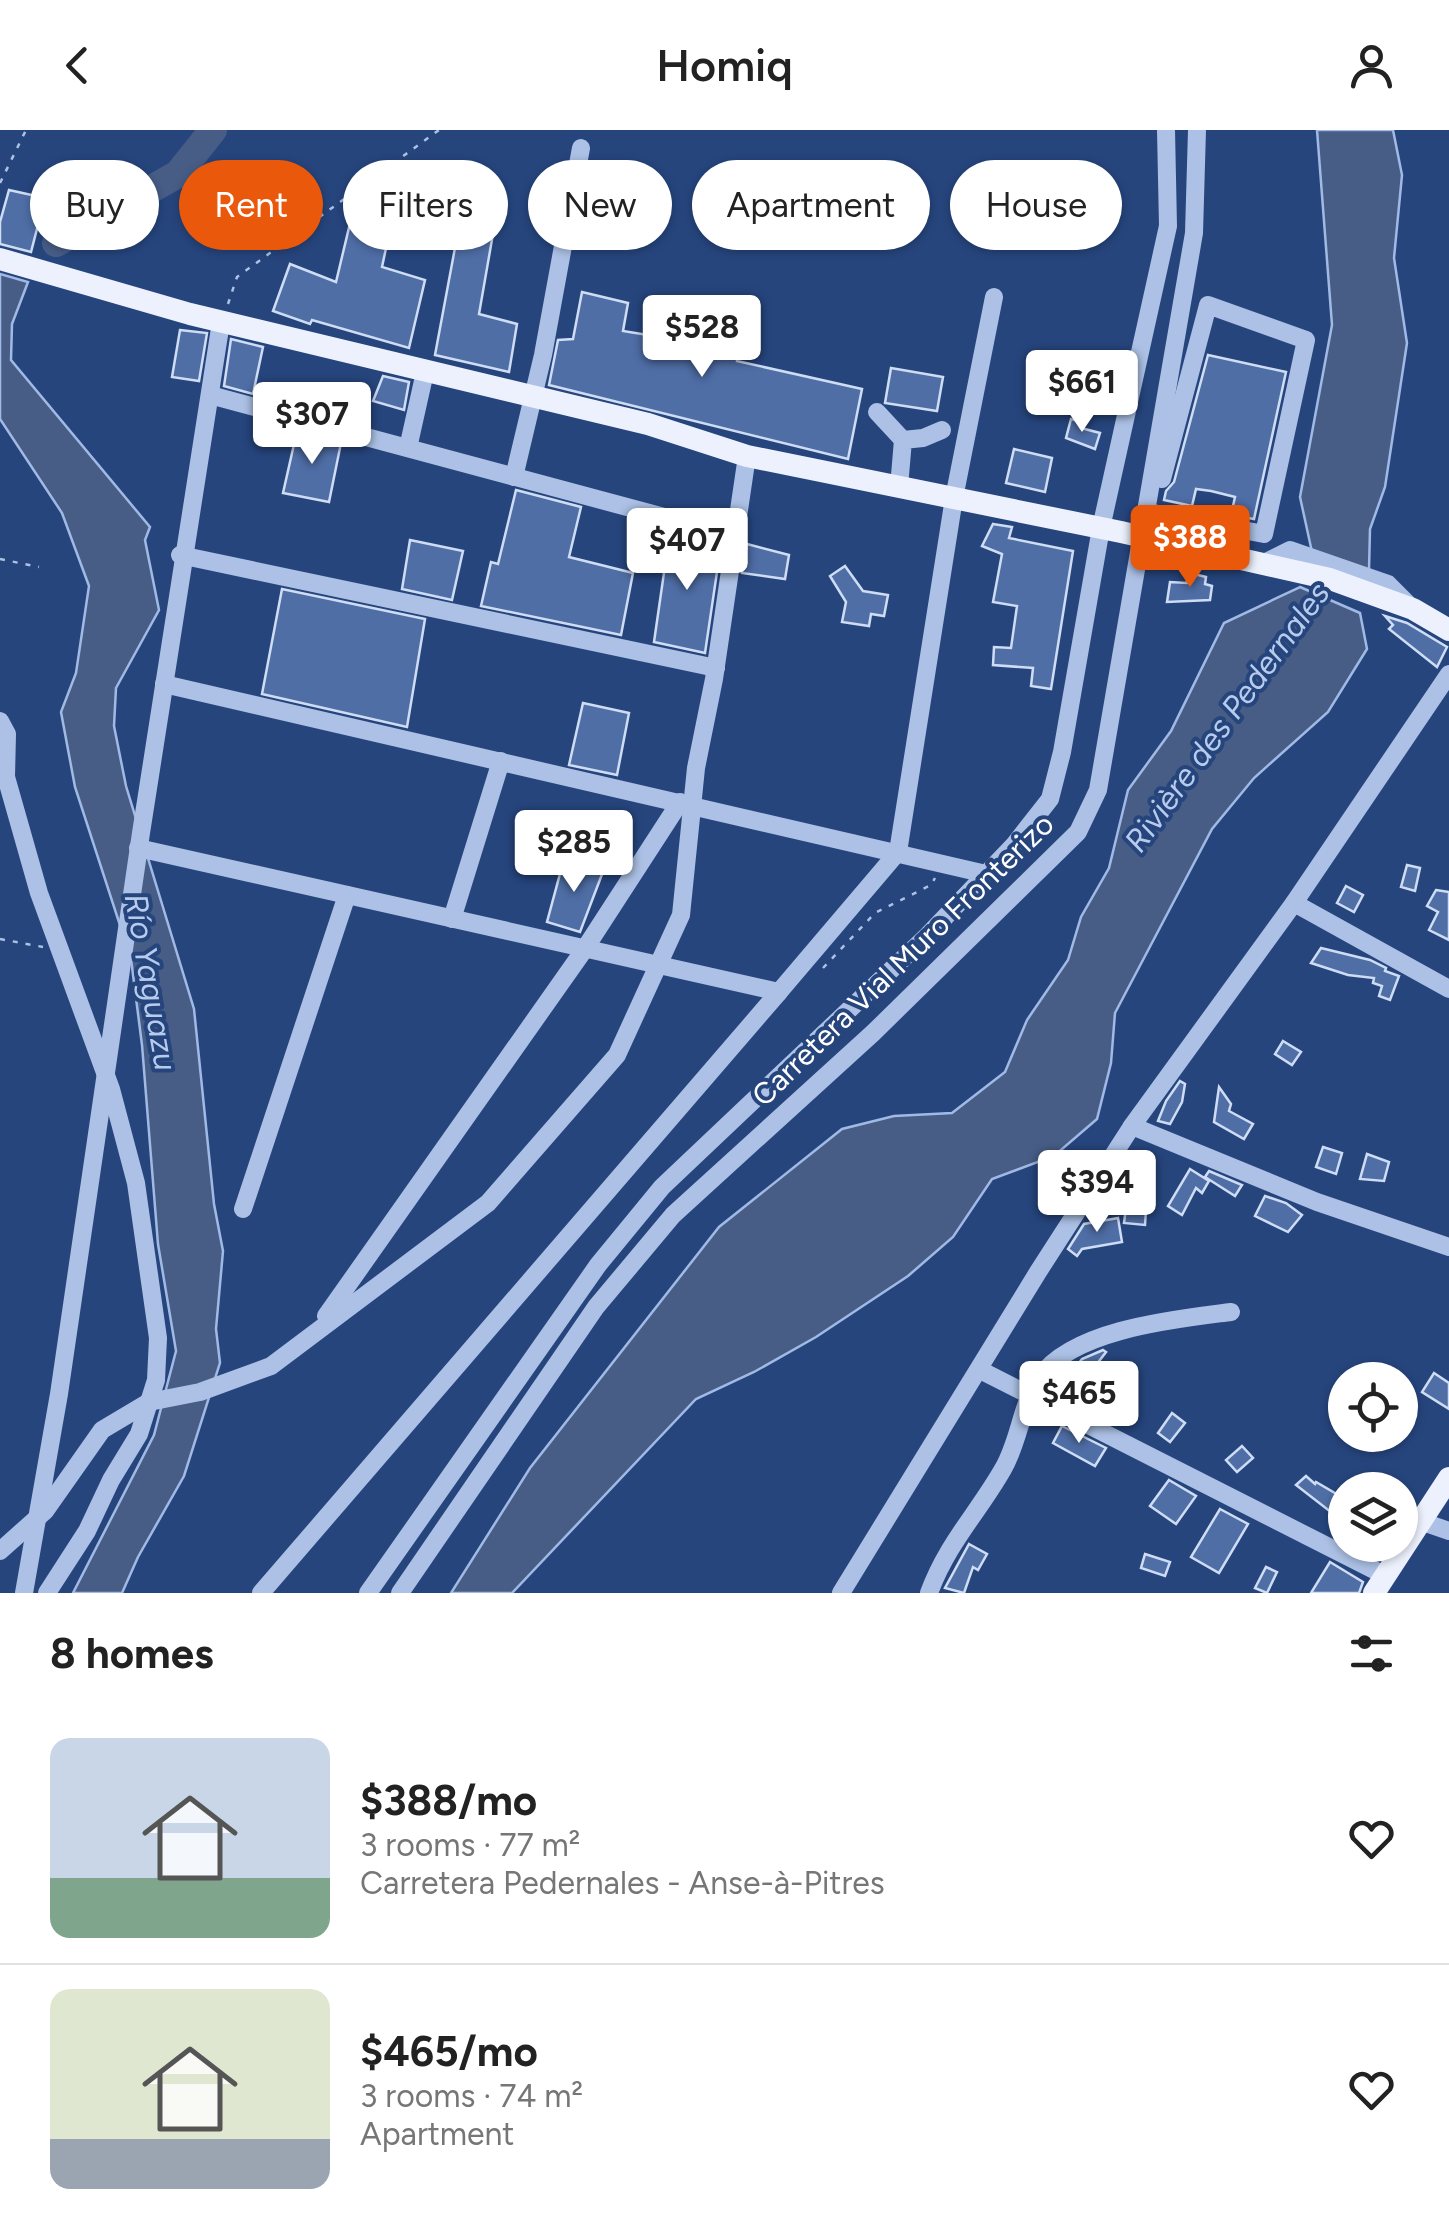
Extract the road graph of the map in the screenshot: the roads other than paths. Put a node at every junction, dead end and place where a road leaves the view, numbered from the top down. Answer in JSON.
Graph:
{"nodes":[{"id":1,"x":1166,"y":130,"type":"edge"},
{"id":2,"x":1197,"y":130,"type":"edge"},
{"id":3,"x":582,"y":148,"type":"dead end"},
{"id":4,"x":0,"y":260,"type":"edge"},
{"id":5,"x":994,"y":296,"type":"dead end"},
{"id":6,"x":222,"y":322,"type":"junction"},
{"id":7,"x":425,"y":372,"type":"junction"},
{"id":8,"x":210,"y":395,"type":"junction"},
{"id":9,"x":877,"y":412,"type":"dead end"},
{"id":10,"x":942,"y":430,"type":"dead end"},
{"id":11,"x":903,"y":440,"type":"junction"},
{"id":12,"x":408,"y":448,"type":"junction"},
{"id":13,"x":747,"y":456,"type":"junction"},
{"id":14,"x":514,"y":477,"type":"junction"},
{"id":15,"x":899,"y":487,"type":"junction"},
{"id":16,"x":954,"y":498,"type":"junction"},
{"id":17,"x":1153,"y":513,"type":"junction"},
{"id":18,"x":1101,"y":528,"type":"junction"},
{"id":19,"x":735,"y":536,"type":"junction"},
{"id":20,"x":1141,"y":537,"type":"junction"},
{"id":21,"x":180,"y":555,"type":"dead end"},
{"id":22,"x":1264,"y":563,"type":"junction"},
{"id":23,"x":1413,"y":610,"type":"junction"},
{"id":24,"x":1449,"y":630,"type":"edge"},
{"id":25,"x":716,"y":668,"type":"junction"},
{"id":26,"x":1449,"y":674,"type":"edge"},
{"id":27,"x":164,"y":684,"type":"junction"},
{"id":28,"x":0,"y":722,"type":"edge"},
{"id":29,"x":500,"y":761,"type":"junction"},
{"id":30,"x":687,"y":804,"type":"junction"},
{"id":31,"x":138,"y":848,"type":"junction"},
{"id":32,"x":898,"y":852,"type":"junction"},
{"id":33,"x":986,"y":874,"type":"junction"},
{"id":34,"x":347,"y":895,"type":"junction"},
{"id":35,"x":1294,"y":903,"type":"junction"},
{"id":36,"x":452,"y":919,"type":"junction"},
{"id":37,"x":584,"y":950,"type":"junction"},
{"id":38,"x":656,"y":964,"type":"junction"},
{"id":39,"x":1449,"y":989,"type":"edge"},
{"id":40,"x":779,"y":992,"type":"junction"},
{"id":41,"x":1132,"y":1126,"type":"junction"},
{"id":42,"x":242,"y":1208,"type":"dead end"},
{"id":43,"x":1449,"y":1246,"type":"edge"},
{"id":44,"x":1232,"y":1312,"type":"dead end"},
{"id":45,"x":314,"y":1332,"type":"junction"},
{"id":46,"x":980,"y":1370,"type":"junction"},
{"id":47,"x":1030,"y":1395,"type":"junction"},
{"id":48,"x":149,"y":1402,"type":"junction"},
{"id":49,"x":1449,"y":1478,"type":"edge"},
{"id":50,"x":37,"y":1519,"type":"junction"},
{"id":51,"x":1420,"y":1521,"type":"junction"},
{"id":52,"x":1449,"y":1531,"type":"edge"},
{"id":53,"x":0,"y":1551,"type":"edge"},
{"id":54,"x":1379,"y":1584,"type":"edge"},
{"id":55,"x":24,"y":1593,"type":"edge"},
{"id":56,"x":47,"y":1593,"type":"edge"},
{"id":57,"x":261,"y":1593,"type":"edge"},
{"id":58,"x":368,"y":1593,"type":"edge"},
{"id":59,"x":400,"y":1593,"type":"edge"},
{"id":60,"x":840,"y":1593,"type":"edge"},
{"id":61,"x":930,"y":1593,"type":"edge"}],
"edges":[{"from":1,"to":18,"type":"street","name":"Carretera Vial Muro Fronterizo"},
{"from":2,"to":20,"type":"street","name":"Carretera Vial Muro Fronterizo"},
{"from":3,"to":14,"type":"street"},
{"from":4,"to":6,"type":"main road"},
{"from":5,"to":16,"type":"street"},
{"from":6,"to":7,"type":"main road"},
{"from":6,"to":8,"type":"street"},
{"from":7,"to":12,"type":"street"},
{"from":7,"to":13,"type":"main road"},
{"from":8,"to":12,"type":"street"},
{"from":8,"to":27,"type":"street"},
{"from":9,"to":11,"type":"street"},
{"from":10,"to":11,"type":"street"},
{"from":11,"to":15,"type":"street"},
{"from":12,"to":14,"type":"street"},
{"from":13,"to":15,"type":"main road"},
{"from":13,"to":19,"type":"street"},
{"from":14,"to":19,"type":"street"},
{"from":15,"to":16,"type":"main road"},
{"from":16,"to":18,"type":"main road"},
{"from":16,"to":32,"type":"street"},
{"from":17,"to":17,"type":"street"},
{"from":17,"to":20,"type":"street"},
{"from":18,"to":20,"type":"main road"},
{"from":18,"to":33,"type":"street","name":"Carretera Vial Muro Fronterizo"},
{"from":19,"to":25,"type":"street"},
{"from":20,"to":22,"type":"main road"},
{"from":20,"to":59,"type":"street","name":"Carretera Vial Muro Fronterizo"},
{"from":21,"to":25,"type":"street"},
{"from":22,"to":23,"type":"main road"},
{"from":22,"to":23,"type":"street"},
{"from":23,"to":24,"type":"main road"},
{"from":25,"to":30,"type":"street"},
{"from":26,"to":35,"type":"street"},
{"from":27,"to":29,"type":"street"},
{"from":27,"to":31,"type":"street"},
{"from":28,"to":48,"type":"street"},
{"from":29,"to":30,"type":"street"},
{"from":29,"to":36,"type":"street"},
{"from":30,"to":32,"type":"street"},
{"from":30,"to":37,"type":"street"},
{"from":30,"to":38,"type":"street"},
{"from":31,"to":34,"type":"street"},
{"from":31,"to":50,"type":"street"},
{"from":32,"to":33,"type":"street"},
{"from":32,"to":40,"type":"street"},
{"from":33,"to":58,"type":"street","name":"Carretera Vial Muro Fronterizo"},
{"from":34,"to":36,"type":"street"},
{"from":34,"to":42,"type":"street"},
{"from":35,"to":39,"type":"street"},
{"from":35,"to":41,"type":"street"},
{"from":36,"to":37,"type":"street"},
{"from":37,"to":38,"type":"street"},
{"from":37,"to":45,"type":"street"},
{"from":38,"to":40,"type":"street"},
{"from":38,"to":45,"type":"street"},
{"from":40,"to":57,"type":"street"},
{"from":41,"to":43,"type":"street"},
{"from":41,"to":46,"type":"street"},
{"from":44,"to":47,"type":"street"},
{"from":45,"to":48,"type":"street"},
{"from":46,"to":47,"type":"street"},
{"from":46,"to":60,"type":"street"},
{"from":47,"to":54,"type":"street"},
{"from":47,"to":61,"type":"street"},
{"from":48,"to":50,"type":"street"},
{"from":48,"to":56,"type":"street"},
{"from":49,"to":51,"type":"main road"},
{"from":50,"to":53,"type":"street"},
{"from":50,"to":55,"type":"street"},
{"from":51,"to":52,"type":"street"},
{"from":51,"to":54,"type":"main road"}]}
